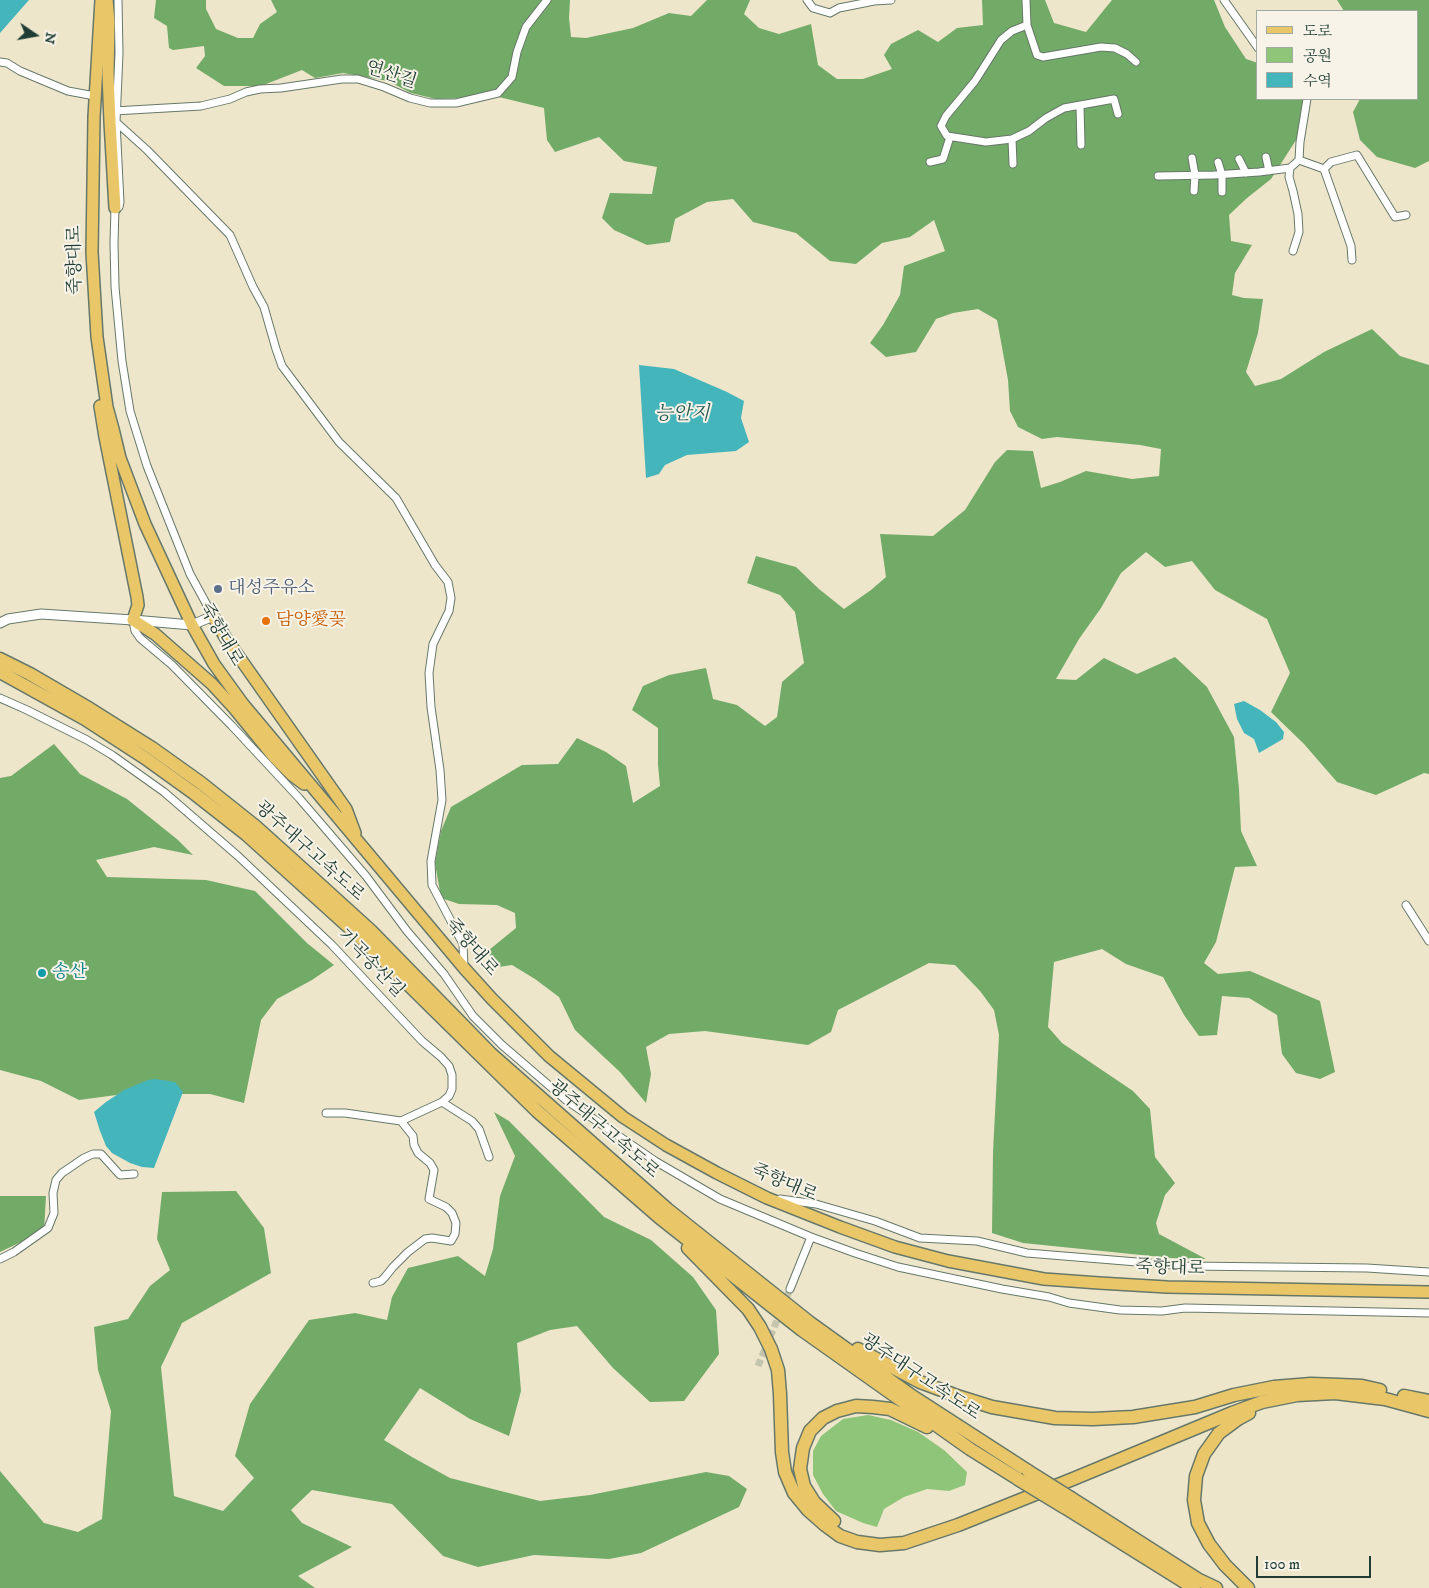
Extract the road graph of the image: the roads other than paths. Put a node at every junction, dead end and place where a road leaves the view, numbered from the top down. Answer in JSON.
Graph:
{"nodes":[{"id":1,"x":100,"y":0,"type":"edge"},
{"id":2,"x":107,"y":0,"type":"edge"},
{"id":3,"x":118,"y":0,"type":"edge"},
{"id":4,"x":547,"y":0,"type":"edge"},
{"id":5,"x":807,"y":0,"type":"edge"},
{"id":6,"x":891,"y":0,"type":"edge"},
{"id":7,"x":1026,"y":0,"type":"edge"},
{"id":8,"x":1224,"y":0,"type":"edge"},
{"id":9,"x":1027,"y":26,"type":"junction"},
{"id":10,"x":1256,"y":45,"type":"edge"},
{"id":11,"x":0,"y":62,"type":"edge"},
{"id":12,"x":1136,"y":62,"type":"dead end"},
{"id":13,"x":95,"y":96,"type":"junction"},
{"id":14,"x":1308,"y":100,"type":"edge"},
{"id":15,"x":1080,"y":106,"type":"junction"},
{"id":16,"x":113,"y":111,"type":"junction"},
{"id":17,"x":1118,"y":114,"type":"dead end"},
{"id":18,"x":116,"y":122,"type":"junction"},
{"id":19,"x":950,"y":137,"type":"junction"},
{"id":20,"x":1012,"y":140,"type":"junction"},
{"id":21,"x":1081,"y":145,"type":"dead end"},
{"id":22,"x":1266,"y":156,"type":"dead end"},
{"id":23,"x":1192,"y":158,"type":"dead end"},
{"id":24,"x":1239,"y":159,"type":"dead end"},
{"id":25,"x":1299,"y":160,"type":"junction"},
{"id":26,"x":930,"y":162,"type":"dead end"},
{"id":27,"x":1218,"y":162,"type":"dead end"},
{"id":28,"x":1013,"y":164,"type":"dead end"},
{"id":29,"x":1290,"y":168,"type":"junction"},
{"id":30,"x":1324,"y":169,"type":"junction"},
{"id":31,"x":1269,"y":171,"type":"junction"},
{"id":32,"x":1246,"y":173,"type":"junction"},
{"id":33,"x":1222,"y":174,"type":"junction"},
{"id":34,"x":1195,"y":175,"type":"junction"},
{"id":35,"x":1158,"y":176,"type":"dead end"},
{"id":36,"x":1194,"y":191,"type":"dead end"},
{"id":37,"x":1222,"y":192,"type":"dead end"},
{"id":38,"x":115,"y":208,"type":"junction"},
{"id":39,"x":1406,"y":215,"type":"dead end"},
{"id":40,"x":1293,"y":251,"type":"dead end"},
{"id":41,"x":1352,"y":260,"type":"dead end"},
{"id":42,"x":102,"y":372,"type":"junction"},
{"id":43,"x":213,"y":616,"type":"junction"},
{"id":44,"x":133,"y":620,"type":"junction"},
{"id":45,"x":0,"y":623,"type":"edge"},
{"id":46,"x":192,"y":625,"type":"junction"},
{"id":47,"x":0,"y":659,"type":"edge"},
{"id":48,"x":0,"y":672,"type":"edge"},
{"id":49,"x":0,"y":698,"type":"edge"},
{"id":50,"x":317,"y":792,"type":"junction"},
{"id":51,"x":359,"y":842,"type":"junction"},
{"id":52,"x":1406,"y":905,"type":"dead end"},
{"id":53,"x":1429,"y":941,"type":"edge"},
{"id":54,"x":464,"y":968,"type":"junction"},
{"id":55,"x":442,"y":1102,"type":"junction"},
{"id":56,"x":326,"y":1114,"type":"dead end"},
{"id":57,"x":401,"y":1121,"type":"junction"},
{"id":58,"x":489,"y":1157,"type":"dead end"},
{"id":59,"x":134,"y":1174,"type":"dead end"},
{"id":60,"x":768,"y":1198,"type":"junction"},
{"id":61,"x":659,"y":1217,"type":"junction"},
{"id":62,"x":810,"y":1237,"type":"junction"},
{"id":63,"x":0,"y":1259,"type":"edge"},
{"id":64,"x":1429,"y":1272,"type":"edge"},
{"id":65,"x":373,"y":1283,"type":"dead end"},
{"id":66,"x":790,"y":1289,"type":"tunnel mouth"},
{"id":67,"x":1429,"y":1292,"type":"edge"},
{"id":68,"x":1429,"y":1313,"type":"edge"},
{"id":69,"x":809,"y":1322,"type":"junction"},
{"id":70,"x":1296,"y":1391,"type":"junction"},
{"id":71,"x":1429,"y":1401,"type":"edge"},
{"id":72,"x":1429,"y":1411,"type":"edge"},
{"id":73,"x":970,"y":1449,"type":"junction"},
{"id":74,"x":1068,"y":1503,"type":"junction"},
{"id":75,"x":1194,"y":1588,"type":"edge"},
{"id":76,"x":1216,"y":1588,"type":"edge"},
{"id":77,"x":1248,"y":1588,"type":"edge"}],
"edges":[{"from":1,"to":13,"type":"main road","name":"죽향대로"},
{"from":2,"to":16,"type":"main road"},
{"from":3,"to":16,"type":"street"},
{"from":4,"to":16,"type":"street","name":"연산길"},
{"from":5,"to":6,"type":"street"},
{"from":7,"to":9,"type":"street"},
{"from":8,"to":10,"type":"street"},
{"from":9,"to":12,"type":"street"},
{"from":9,"to":19,"type":"street"},
{"from":11,"to":13,"type":"street"},
{"from":13,"to":42,"type":"main road","name":"죽향대로"},
{"from":14,"to":25,"type":"street"},
{"from":15,"to":17,"type":"street"},
{"from":15,"to":20,"type":"street"},
{"from":15,"to":21,"type":"street"},
{"from":16,"to":18,"type":"street"},
{"from":16,"to":38,"type":"main road"},
{"from":18,"to":38,"type":"street"},
{"from":18,"to":54,"type":"street"},
{"from":19,"to":20,"type":"street"},
{"from":19,"to":26,"type":"street"},
{"from":20,"to":28,"type":"street"},
{"from":22,"to":31,"type":"street"},
{"from":23,"to":34,"type":"street"},
{"from":24,"to":32,"type":"street"},
{"from":25,"to":29,"type":"street"},
{"from":25,"to":30,"type":"street"},
{"from":27,"to":33,"type":"street"},
{"from":29,"to":31,"type":"street"},
{"from":29,"to":40,"type":"street"},
{"from":30,"to":39,"type":"street"},
{"from":30,"to":41,"type":"street"},
{"from":31,"to":32,"type":"street"},
{"from":32,"to":33,"type":"street"},
{"from":33,"to":34,"type":"street"},
{"from":33,"to":37,"type":"street"},
{"from":34,"to":35,"type":"street"},
{"from":34,"to":36,"type":"street"},
{"from":38,"to":43,"type":"street"},
{"from":42,"to":44,"type":"main road"},
{"from":42,"to":46,"type":"main road","name":"죽향대로"},
{"from":43,"to":46,"type":"street"},
{"from":43,"to":51,"type":"main road"},
{"from":44,"to":45,"type":"street"},
{"from":44,"to":46,"type":"street"},
{"from":44,"to":50,"type":"main road"},
{"from":44,"to":62,"type":"street"},
{"from":46,"to":50,"type":"main road","name":"죽향대로"},
{"from":47,"to":69,"type":"highway","name":"광주대구고속도로"},
{"from":48,"to":61,"type":"highway","name":"광주대구고속도로"},
{"from":49,"to":55,"type":"street","name":"기곡송산길"},
{"from":50,"to":51,"type":"main road","name":"죽향대로"},
{"from":51,"to":54,"type":"main road","name":"죽향대로"},
{"from":52,"to":53,"type":"street"},
{"from":54,"to":60,"type":"main road","name":"죽향대로"},
{"from":55,"to":57,"type":"street"},
{"from":55,"to":58,"type":"street"},
{"from":56,"to":57,"type":"street"},
{"from":57,"to":65,"type":"street"},
{"from":59,"to":63,"type":"street"},
{"from":60,"to":64,"type":"street"},
{"from":60,"to":67,"type":"main road","name":"죽향대로"},
{"from":61,"to":70,"type":"highway"},
{"from":61,"to":73,"type":"highway","name":"광주대구고속도로"},
{"from":62,"to":66,"type":"street"},
{"from":62,"to":68,"type":"street"},
{"from":69,"to":70,"type":"highway"},
{"from":69,"to":74,"type":"highway","name":"광주대구고속도로","bridge":true},
{"from":70,"to":71,"type":"highway"},
{"from":70,"to":72,"type":"highway"},
{"from":70,"to":73,"type":"highway"},
{"from":70,"to":77,"type":"highway"},
{"from":73,"to":74,"type":"highway","name":"광주대구고속도로","bridge":true},
{"from":74,"to":75,"type":"highway","name":"광주대구고속도로"},
{"from":74,"to":76,"type":"highway","name":"광주대구고속도로"}]}
